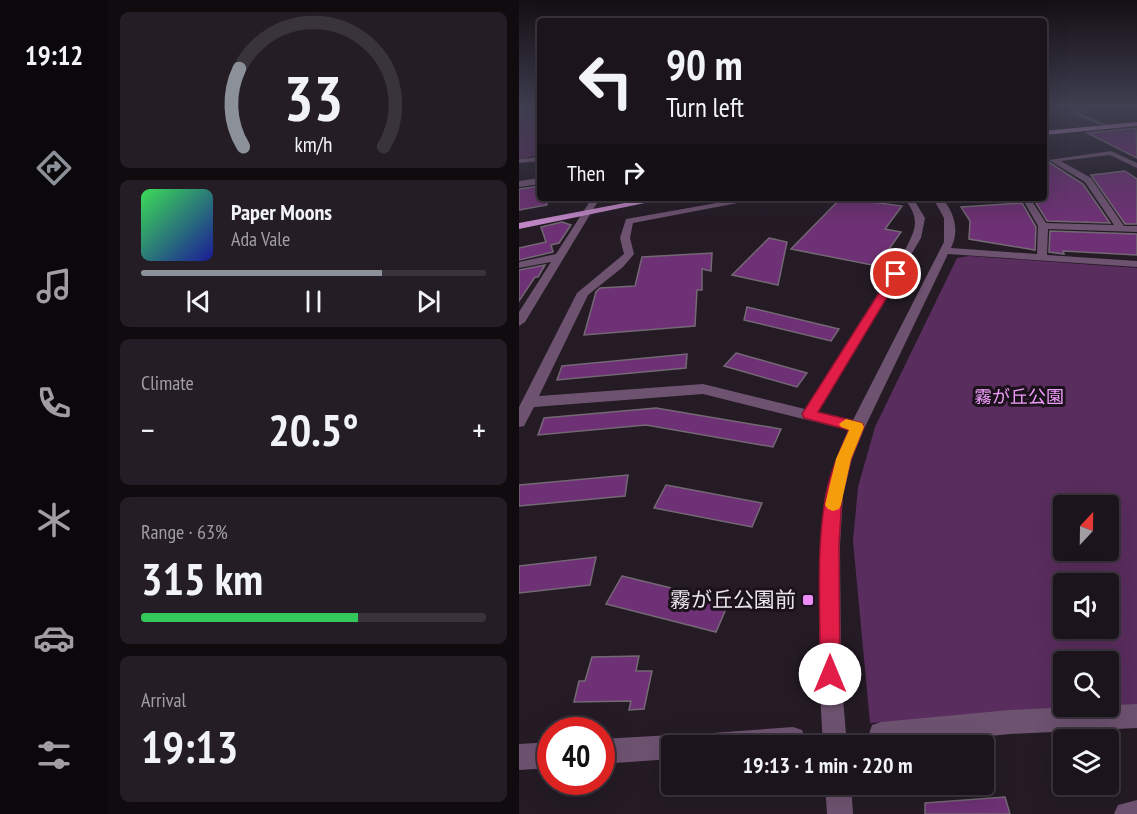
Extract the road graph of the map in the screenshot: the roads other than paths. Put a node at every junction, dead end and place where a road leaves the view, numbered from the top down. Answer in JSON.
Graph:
{"nodes":[{"id":1,"x":537,"y":159,"type":"edge"},
{"id":2,"x":519,"y":161,"type":"edge"},
{"id":3,"x":1049,"y":161,"type":"edge"},
{"id":4,"x":1137,"y":166,"type":"edge"},
{"id":5,"x":537,"y":181,"type":"edge"},
{"id":6,"x":519,"y":184,"type":"edge"},
{"id":7,"x":616,"y":201,"type":"edge"},
{"id":8,"x":637,"y":201,"type":"edge"},
{"id":9,"x":743,"y":201,"type":"edge"},
{"id":10,"x":911,"y":201,"type":"edge"},
{"id":11,"x":939,"y":201,"type":"edge"},
{"id":12,"x":1028,"y":201,"type":"edge"},
{"id":13,"x":591,"y":206,"type":"edge"},
{"id":14,"x":519,"y":219,"type":"edge"},
{"id":15,"x":519,"y":226,"type":"edge"},
{"id":16,"x":1043,"y":226,"type":"junction"},
{"id":17,"x":1121,"y":228,"type":"junction"},
{"id":18,"x":1137,"y":229,"type":"edge"},
{"id":19,"x":945,"y":251,"type":"junction"},
{"id":20,"x":558,"y":257,"type":"junction"},
{"id":21,"x":1042,"y":258,"type":"junction"},
{"id":22,"x":1137,"y":264,"type":"edge"},
{"id":23,"x":519,"y":265,"type":"edge"},
{"id":24,"x":519,"y":322,"type":"edge"},
{"id":25,"x":531,"y":402,"type":"junction"},
{"id":26,"x":809,"y":414,"type":"junction"},
{"id":27,"x":519,"y":422,"type":"edge"},
{"id":28,"x":857,"y":427,"type":"junction"},
{"id":29,"x":1137,"y":716,"type":"edge"},
{"id":30,"x":881,"y":734,"type":"dead end"},
{"id":31,"x":834,"y":735,"type":"edge"},
{"id":32,"x":661,"y":748,"type":"edge"},
{"id":33,"x":615,"y":751,"type":"edge"},
{"id":34,"x":537,"y":756,"type":"edge"},
{"id":35,"x":519,"y":757,"type":"edge"},
{"id":36,"x":839,"y":795,"type":"edge"},
{"id":37,"x":1137,"y":813,"type":"edge"},
{"id":38,"x":840,"y":814,"type":"edge"},
{"id":39,"x":1127,"y":814,"type":"edge"}],
"edges":[{"from":1,"to":2,"type":"street"},
{"from":3,"to":4,"type":"street"},
{"from":3,"to":17,"type":"street"},
{"from":5,"to":6,"type":"street"},
{"from":7,"to":13,"type":"main road"},
{"from":8,"to":13,"type":"main road"},
{"from":9,"to":25,"type":"street"},
{"from":10,"to":26,"type":"street"},
{"from":11,"to":19,"type":"street"},
{"from":12,"to":16,"type":"street"},
{"from":13,"to":14,"type":"main road"},
{"from":13,"to":15,"type":"main road"},
{"from":13,"to":20,"type":"street"},
{"from":16,"to":17,"type":"street"},
{"from":16,"to":21,"type":"street"},
{"from":17,"to":18,"type":"street"},
{"from":19,"to":21,"type":"street"},
{"from":19,"to":28,"type":"street"},
{"from":20,"to":23,"type":"street"},
{"from":20,"to":24,"type":"street"},
{"from":21,"to":22,"type":"street"},
{"from":25,"to":26,"type":"street"},
{"from":25,"to":27,"type":"street"},
{"from":26,"to":28,"type":"street"},
{"from":28,"to":31,"type":"street"},
{"from":29,"to":30,"type":"street"},
{"from":32,"to":33,"type":"street"},
{"from":34,"to":35,"type":"street"},
{"from":36,"to":38,"type":"street"},
{"from":37,"to":39,"type":"street"}]}
